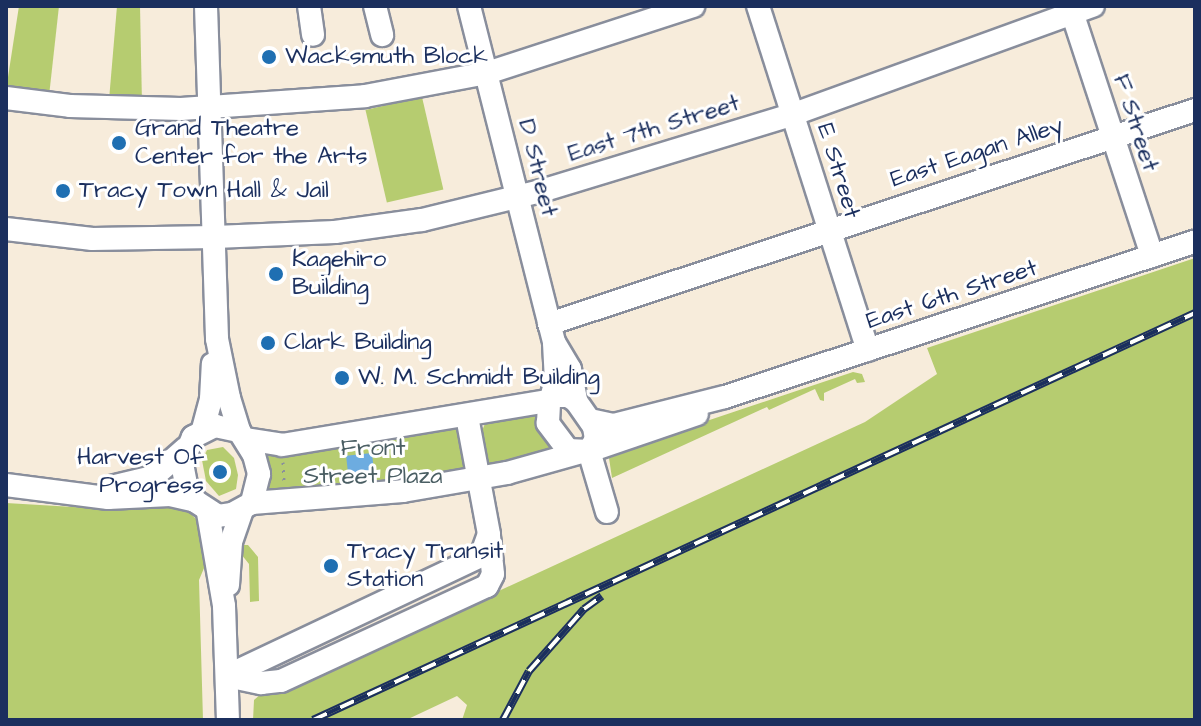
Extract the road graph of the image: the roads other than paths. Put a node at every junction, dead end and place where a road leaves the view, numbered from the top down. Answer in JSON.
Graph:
{"nodes":[{"id":1,"x":206,"y":6,"type":"edge"},
{"id":2,"x":309,"y":6,"type":"edge"},
{"id":3,"x":375,"y":6,"type":"edge"},
{"id":4,"x":469,"y":6,"type":"edge"},
{"id":5,"x":693,"y":6,"type":"edge"},
{"id":6,"x":758,"y":6,"type":"edge"},
{"id":7,"x":1078,"y":8,"type":"edge"},
{"id":8,"x":313,"y":35,"type":"dead end"},
{"id":9,"x":382,"y":35,"type":"dead end"},
{"id":10,"x":487,"y":73,"type":"junction"},
{"id":11,"x":6,"y":98,"type":"edge"},
{"id":12,"x":210,"y":107,"type":"junction"},
{"id":13,"x":1195,"y":110,"type":"edge"},
{"id":14,"x":794,"y":114,"type":"junction"},
{"id":15,"x":1113,"y":136,"type":"junction"},
{"id":16,"x":518,"y":196,"type":"junction"},
{"id":17,"x":6,"y":229,"type":"edge"},
{"id":18,"x":828,"y":230,"type":"junction"},
{"id":19,"x":215,"y":237,"type":"junction"},
{"id":20,"x":1195,"y":242,"type":"edge"},
{"id":21,"x":1152,"y":256,"type":"junction"},
{"id":22,"x":551,"y":334,"type":"junction"},
{"id":23,"x":217,"y":339,"type":"junction"},
{"id":24,"x":868,"y":350,"type":"junction"},
{"id":25,"x":725,"y":397,"type":"junction"},
{"id":26,"x":550,"y":400,"type":"junction"},
{"id":27,"x":576,"y":401,"type":"junction"},
{"id":28,"x":467,"y":416,"type":"junction"},
{"id":29,"x":590,"y":420,"type":"junction"},
{"id":30,"x":203,"y":429,"type":"junction"},
{"id":31,"x":243,"y":435,"type":"junction"},
{"id":32,"x":186,"y":448,"type":"junction"},
{"id":33,"x":583,"y":452,"type":"junction"},
{"id":34,"x":479,"y":478,"type":"junction"},
{"id":35,"x":6,"y":485,"type":"edge"},
{"id":36,"x":70,"y":491,"type":"junction"},
{"id":37,"x":247,"y":506,"type":"junction"},
{"id":38,"x":202,"y":507,"type":"junction"},
{"id":39,"x":607,"y":512,"type":"dead end"},
{"id":40,"x":224,"y":606,"type":"junction"},
{"id":41,"x":227,"y":676,"type":"junction"},
{"id":42,"x":228,"y":720,"type":"edge"}],
"edges":[{"from":1,"to":12,"type":"street"},
{"from":2,"to":8,"type":"street"},
{"from":3,"to":9,"type":"street"},
{"from":4,"to":10,"type":"street","name":"D Street"},
{"from":5,"to":10,"type":"street"},
{"from":6,"to":14,"type":"street","name":"E Street"},
{"from":7,"to":14,"type":"street","name":"East 7th Street"},
{"from":7,"to":15,"type":"street","name":"F Street"},
{"from":10,"to":12,"type":"street"},
{"from":10,"to":16,"type":"street","name":"D Street"},
{"from":11,"to":12,"type":"street"},
{"from":12,"to":19,"type":"street"},
{"from":13,"to":15,"type":"street","name":"East Eagan Alley"},
{"from":14,"to":16,"type":"street","name":"East 7th Street"},
{"from":14,"to":18,"type":"street","name":"E Street"},
{"from":15,"to":18,"type":"street","name":"East Eagan Alley"},
{"from":15,"to":21,"type":"street","name":"F Street"},
{"from":16,"to":19,"type":"street","name":"East 7th Street"},
{"from":16,"to":22,"type":"street","name":"D Street"},
{"from":17,"to":19,"type":"street","name":"East 7th Street"},
{"from":18,"to":22,"type":"street","name":"East Eagan Alley"},
{"from":18,"to":24,"type":"street","name":"E Street"},
{"from":19,"to":23,"type":"street"},
{"from":20,"to":21,"type":"street","name":"East 6th Street"},
{"from":21,"to":24,"type":"street","name":"East 6th Street"},
{"from":22,"to":26,"type":"street","name":"D Street"},
{"from":22,"to":27,"type":"street","name":"D Street"},
{"from":23,"to":30,"type":"street"},
{"from":23,"to":31,"type":"street"},
{"from":24,"to":25,"type":"street","name":"East 6th Street"},
{"from":25,"to":29,"type":"street","name":"East 6th Street"},
{"from":25,"to":33,"type":"street","name":"East 6th Street"},
{"from":26,"to":27,"type":"street"},
{"from":26,"to":28,"type":"street"},
{"from":26,"to":33,"type":"street"},
{"from":27,"to":29,"type":"street"},
{"from":28,"to":31,"type":"street"},
{"from":28,"to":34,"type":"street"},
{"from":29,"to":33,"type":"street"},
{"from":30,"to":31,"type":"street"},
{"from":30,"to":32,"type":"street"},
{"from":31,"to":37,"type":"street"},
{"from":32,"to":36,"type":"street"},
{"from":32,"to":38,"type":"street"},
{"from":33,"to":34,"type":"street","name":"East 6th Street"},
{"from":33,"to":39,"type":"street"},
{"from":34,"to":37,"type":"street","name":"East 6th Street"},
{"from":34,"to":41,"type":"street"},
{"from":35,"to":36,"type":"street"},
{"from":36,"to":38,"type":"street"},
{"from":37,"to":38,"type":"street"},
{"from":37,"to":40,"type":"street"},
{"from":38,"to":40,"type":"street"},
{"from":40,"to":41,"type":"street"},
{"from":41,"to":42,"type":"street"}]}
